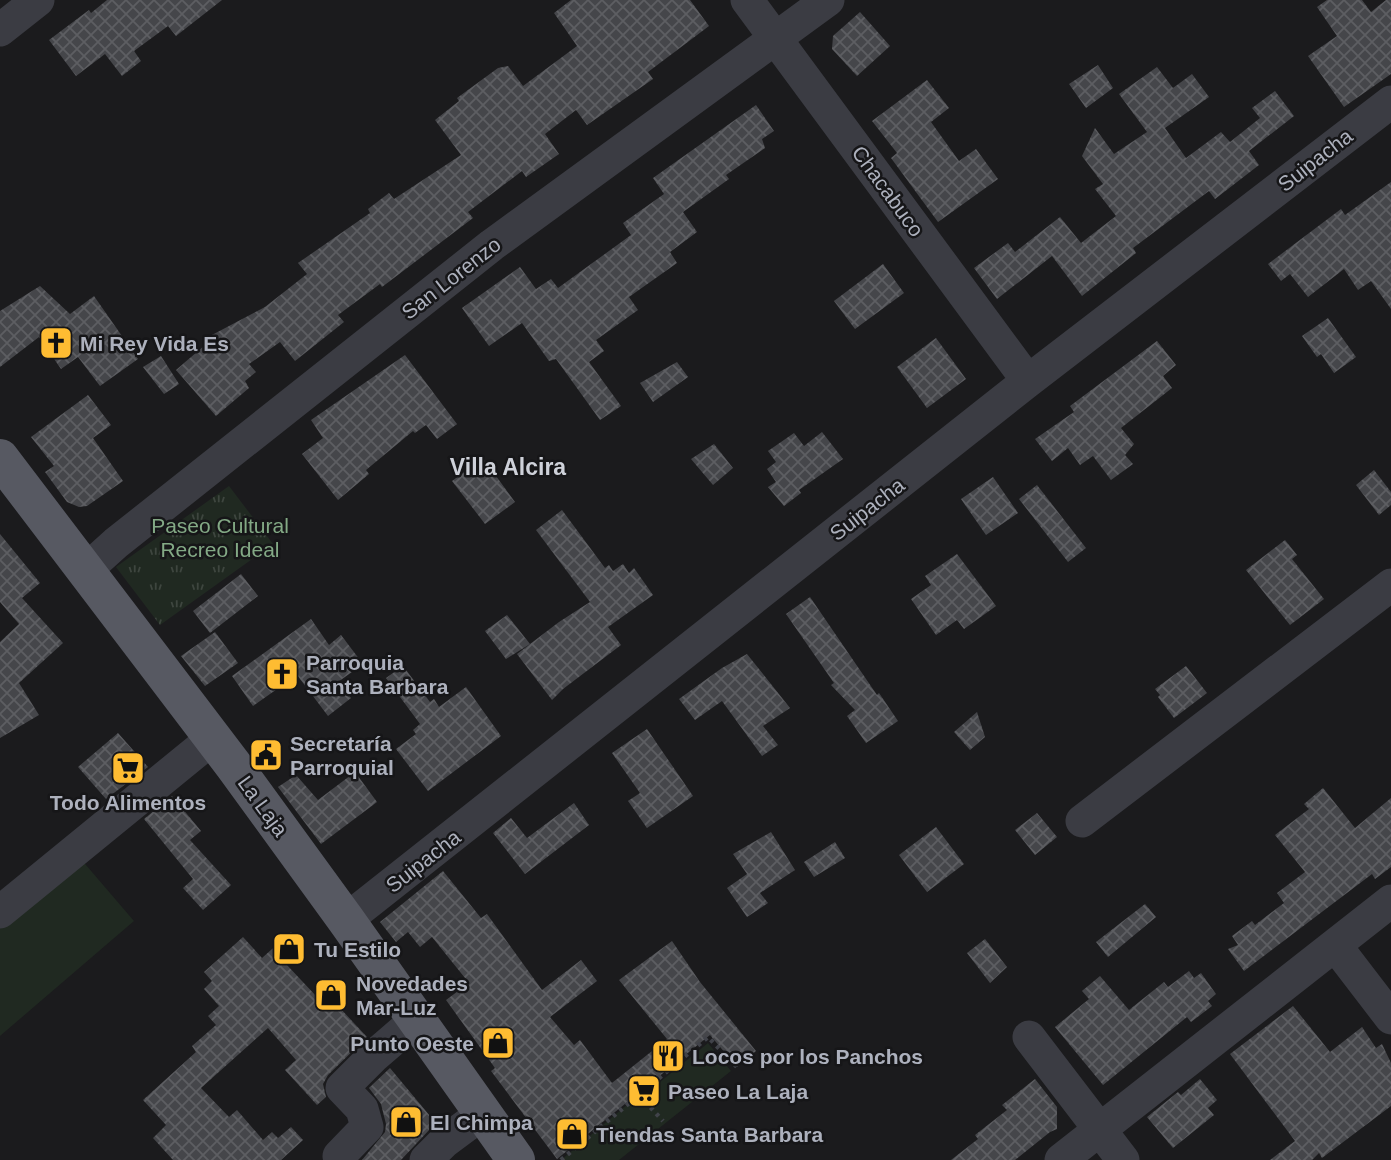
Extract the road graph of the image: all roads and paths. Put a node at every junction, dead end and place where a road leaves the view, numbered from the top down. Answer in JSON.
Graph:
{"nodes":[{"id":1,"x":38,"y":0,"type":"edge"},
{"id":2,"x":747,"y":0,"type":"edge"},
{"id":3,"x":828,"y":0,"type":"edge"},
{"id":4,"x":0,"y":30,"type":"edge"},
{"id":5,"x":775,"y":38,"type":"junction"},
{"id":6,"x":1391,"y":102,"type":"edge"},
{"id":7,"x":1028,"y":381,"type":"junction"},
{"id":8,"x":0,"y":458,"type":"edge"},
{"id":9,"x":85,"y":571,"type":"junction"},
{"id":10,"x":1391,"y":585,"type":"edge"},
{"id":11,"x":213,"y":738,"type":"junction"},
{"id":12,"x":1082,"y":821,"type":"dead end"},
{"id":13,"x":1391,"y":901,"type":"edge"},
{"id":14,"x":0,"y":912,"type":"edge"},
{"id":15,"x":346,"y":920,"type":"junction"},
{"id":16,"x":1335,"y":945,"type":"junction"},
{"id":17,"x":1391,"y":1018,"type":"edge"},
{"id":18,"x":417,"y":1020,"type":"junction"},
{"id":19,"x":1029,"y":1037,"type":"dead end"},
{"id":20,"x":725,"y":1056,"type":"dead end"},
{"id":21,"x":639,"y":1095,"type":"junction"},
{"id":22,"x":483,"y":1113,"type":"junction"},
{"id":23,"x":663,"y":1121,"type":"dead end"},
{"id":24,"x":1100,"y":1129,"type":"junction"},
{"id":25,"x":339,"y":1156,"type":"dead end"},
{"id":26,"x":426,"y":1160,"type":"edge"},
{"id":27,"x":516,"y":1160,"type":"edge"},
{"id":28,"x":561,"y":1160,"type":"edge"},
{"id":29,"x":1062,"y":1160,"type":"edge"},
{"id":30,"x":1123,"y":1160,"type":"edge"}],
"edges":[{"from":1,"to":4,"type":"street"},
{"from":2,"to":5,"type":"street","name":"Chacabuco"},
{"from":3,"to":5,"type":"street","name":"San Lorenzo"},
{"from":5,"to":7,"type":"street","name":"Chacabuco"},
{"from":5,"to":9,"type":"street","name":"San Lorenzo"},
{"from":6,"to":7,"type":"street","name":"Suipacha"},
{"from":7,"to":15,"type":"street","name":"Suipacha"},
{"from":8,"to":9,"type":"main road","name":"La Laja"},
{"from":9,"to":11,"type":"main road","name":"La Laja"},
{"from":10,"to":12,"type":"street"},
{"from":11,"to":14,"type":"street"},
{"from":11,"to":15,"type":"main road","name":"La Laja"},
{"from":13,"to":16,"type":"street"},
{"from":15,"to":18,"type":"main road","name":"La Laja"},
{"from":16,"to":17,"type":"street"},
{"from":16,"to":24,"type":"street"},
{"from":18,"to":22,"type":"main road","name":"La Laja"},
{"from":18,"to":25,"type":"street"},
{"from":19,"to":24,"type":"street"},
{"from":20,"to":21,"type":"path"},
{"from":21,"to":23,"type":"path"},
{"from":21,"to":28,"type":"path"},
{"from":22,"to":26,"type":"street"},
{"from":22,"to":27,"type":"main road","name":"La Laja"},
{"from":24,"to":29,"type":"street"},
{"from":24,"to":30,"type":"street"}]}
